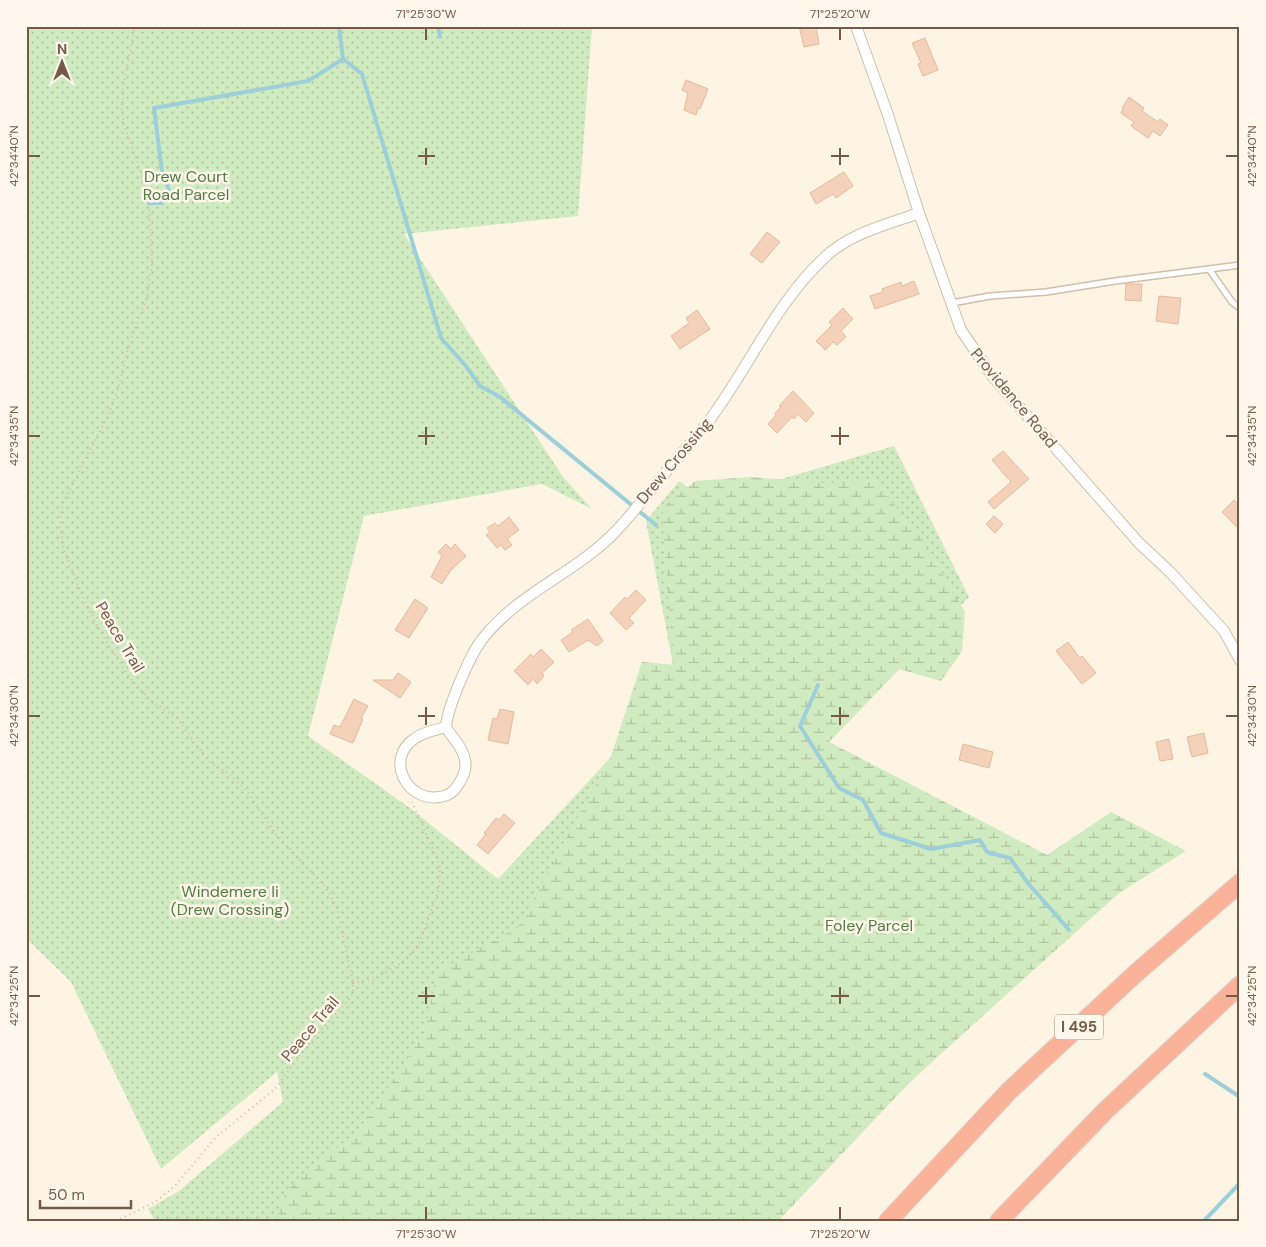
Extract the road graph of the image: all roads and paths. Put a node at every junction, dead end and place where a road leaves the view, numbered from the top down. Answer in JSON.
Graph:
{"nodes":[{"id":1,"x":135,"y":26,"type":"edge"},
{"id":2,"x":856,"y":26,"type":"edge"},
{"id":3,"x":919,"y":213,"type":"junction"},
{"id":4,"x":1240,"y":265,"type":"edge"},
{"id":5,"x":1210,"y":269,"type":"junction"},
{"id":6,"x":951,"y":303,"type":"junction"},
{"id":7,"x":1240,"y":308,"type":"edge"},
{"id":8,"x":1240,"y":660,"type":"edge"},
{"id":9,"x":446,"y":727,"type":"junction"},
{"id":10,"x":407,"y":786,"type":"junction"},
{"id":11,"x":1240,"y":883,"type":"edge"},
{"id":12,"x":353,"y":983,"type":"junction"},
{"id":13,"x":1240,"y":985,"type":"edge"},
{"id":14,"x":927,"y":1180,"type":"junction"},
{"id":15,"x":116,"y":1221,"type":"edge"},
{"id":16,"x":879,"y":1221,"type":"edge"},
{"id":17,"x":888,"y":1221,"type":"edge"},
{"id":18,"x":999,"y":1221,"type":"edge"}],
"edges":[{"from":1,"to":12,"type":"path","name":"Peace Trail"},
{"from":2,"to":3,"type":"street","name":"Providence Road"},
{"from":3,"to":6,"type":"street","name":"Providence Road"},
{"from":3,"to":9,"type":"street","name":"Drew Crossing"},
{"from":4,"to":5,"type":"lane"},
{"from":5,"to":6,"type":"lane"},
{"from":5,"to":7,"type":"lane"},
{"from":6,"to":8,"type":"street","name":"Providence Road"},
{"from":9,"to":10,"type":"street"},
{"from":9,"to":10,"type":"street"},
{"from":10,"to":12,"type":"path"},
{"from":11,"to":14,"type":"highway","number":"I 495"},
{"from":12,"to":15,"type":"path","name":"Peace Trail"},
{"from":13,"to":18,"type":"highway"},
{"from":14,"to":16,"type":"highway"},
{"from":14,"to":17,"type":"highway","number":"I 495"}]}
